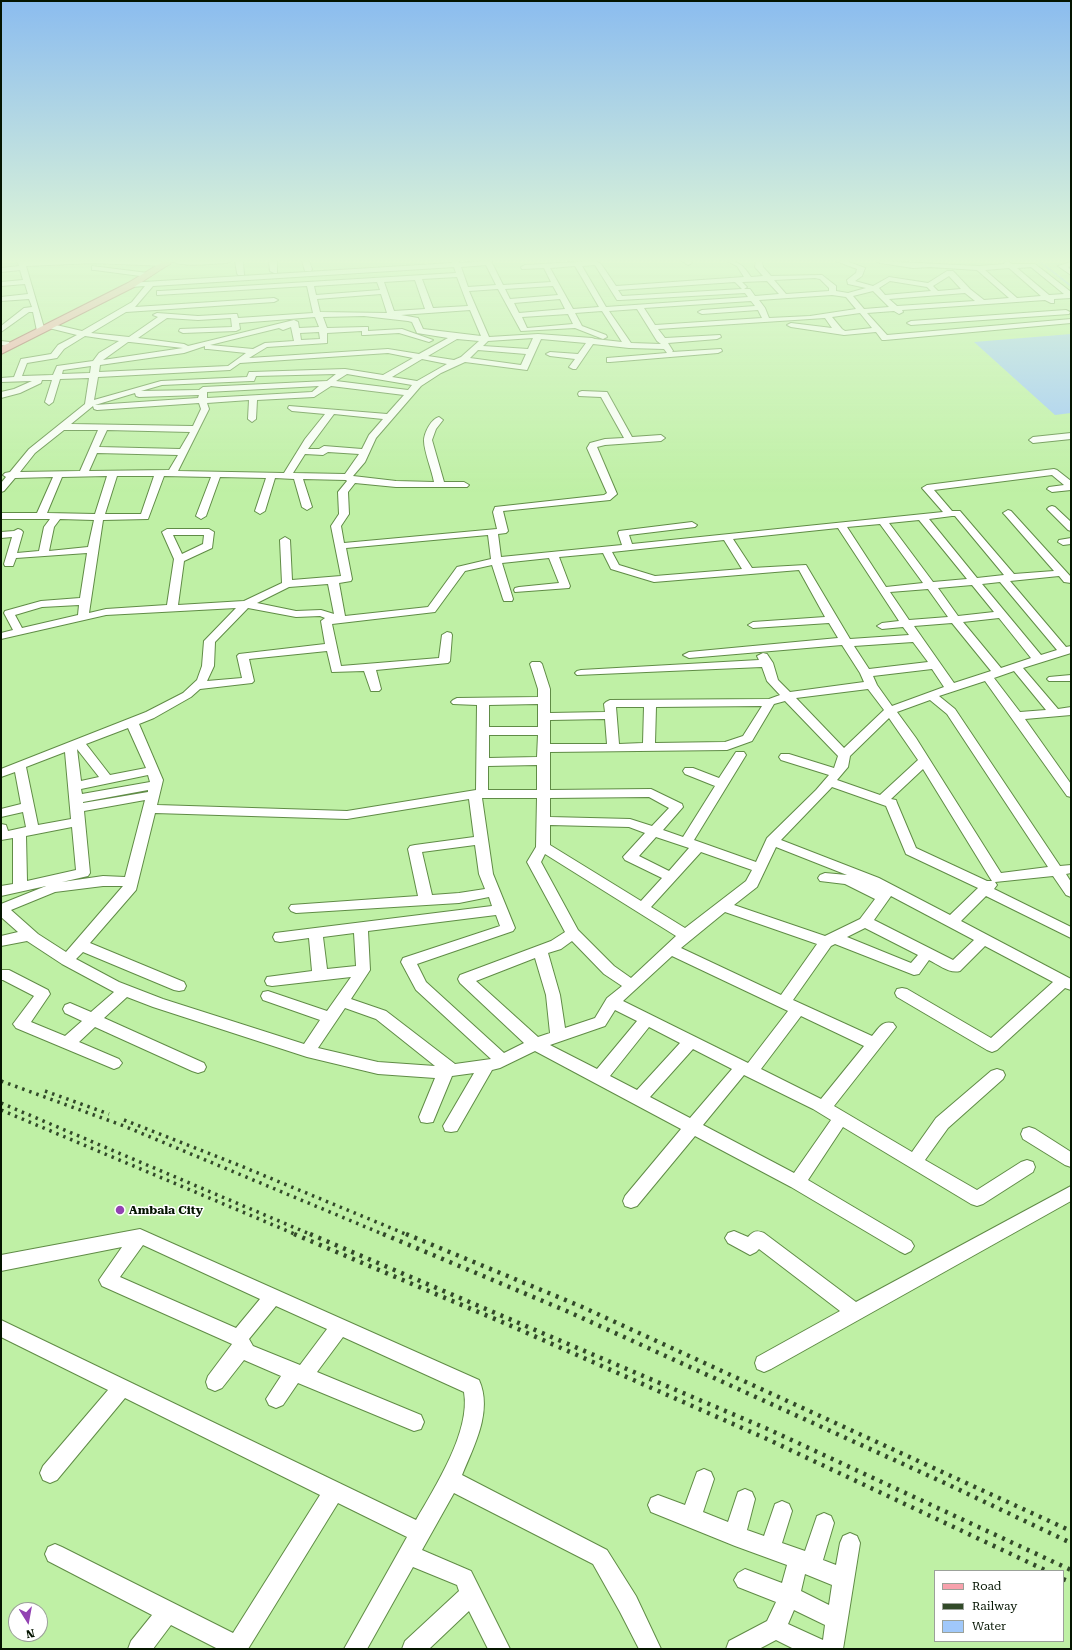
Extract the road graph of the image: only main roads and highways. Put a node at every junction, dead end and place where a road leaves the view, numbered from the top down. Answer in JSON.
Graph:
{"nodes":[{"id":1,"x":23,"y":338,"type":"edge"},
{"id":2,"x":2,"y":346,"type":"edge"}],
"edges":[{"from":1,"to":2,"type":"main road"}]}
